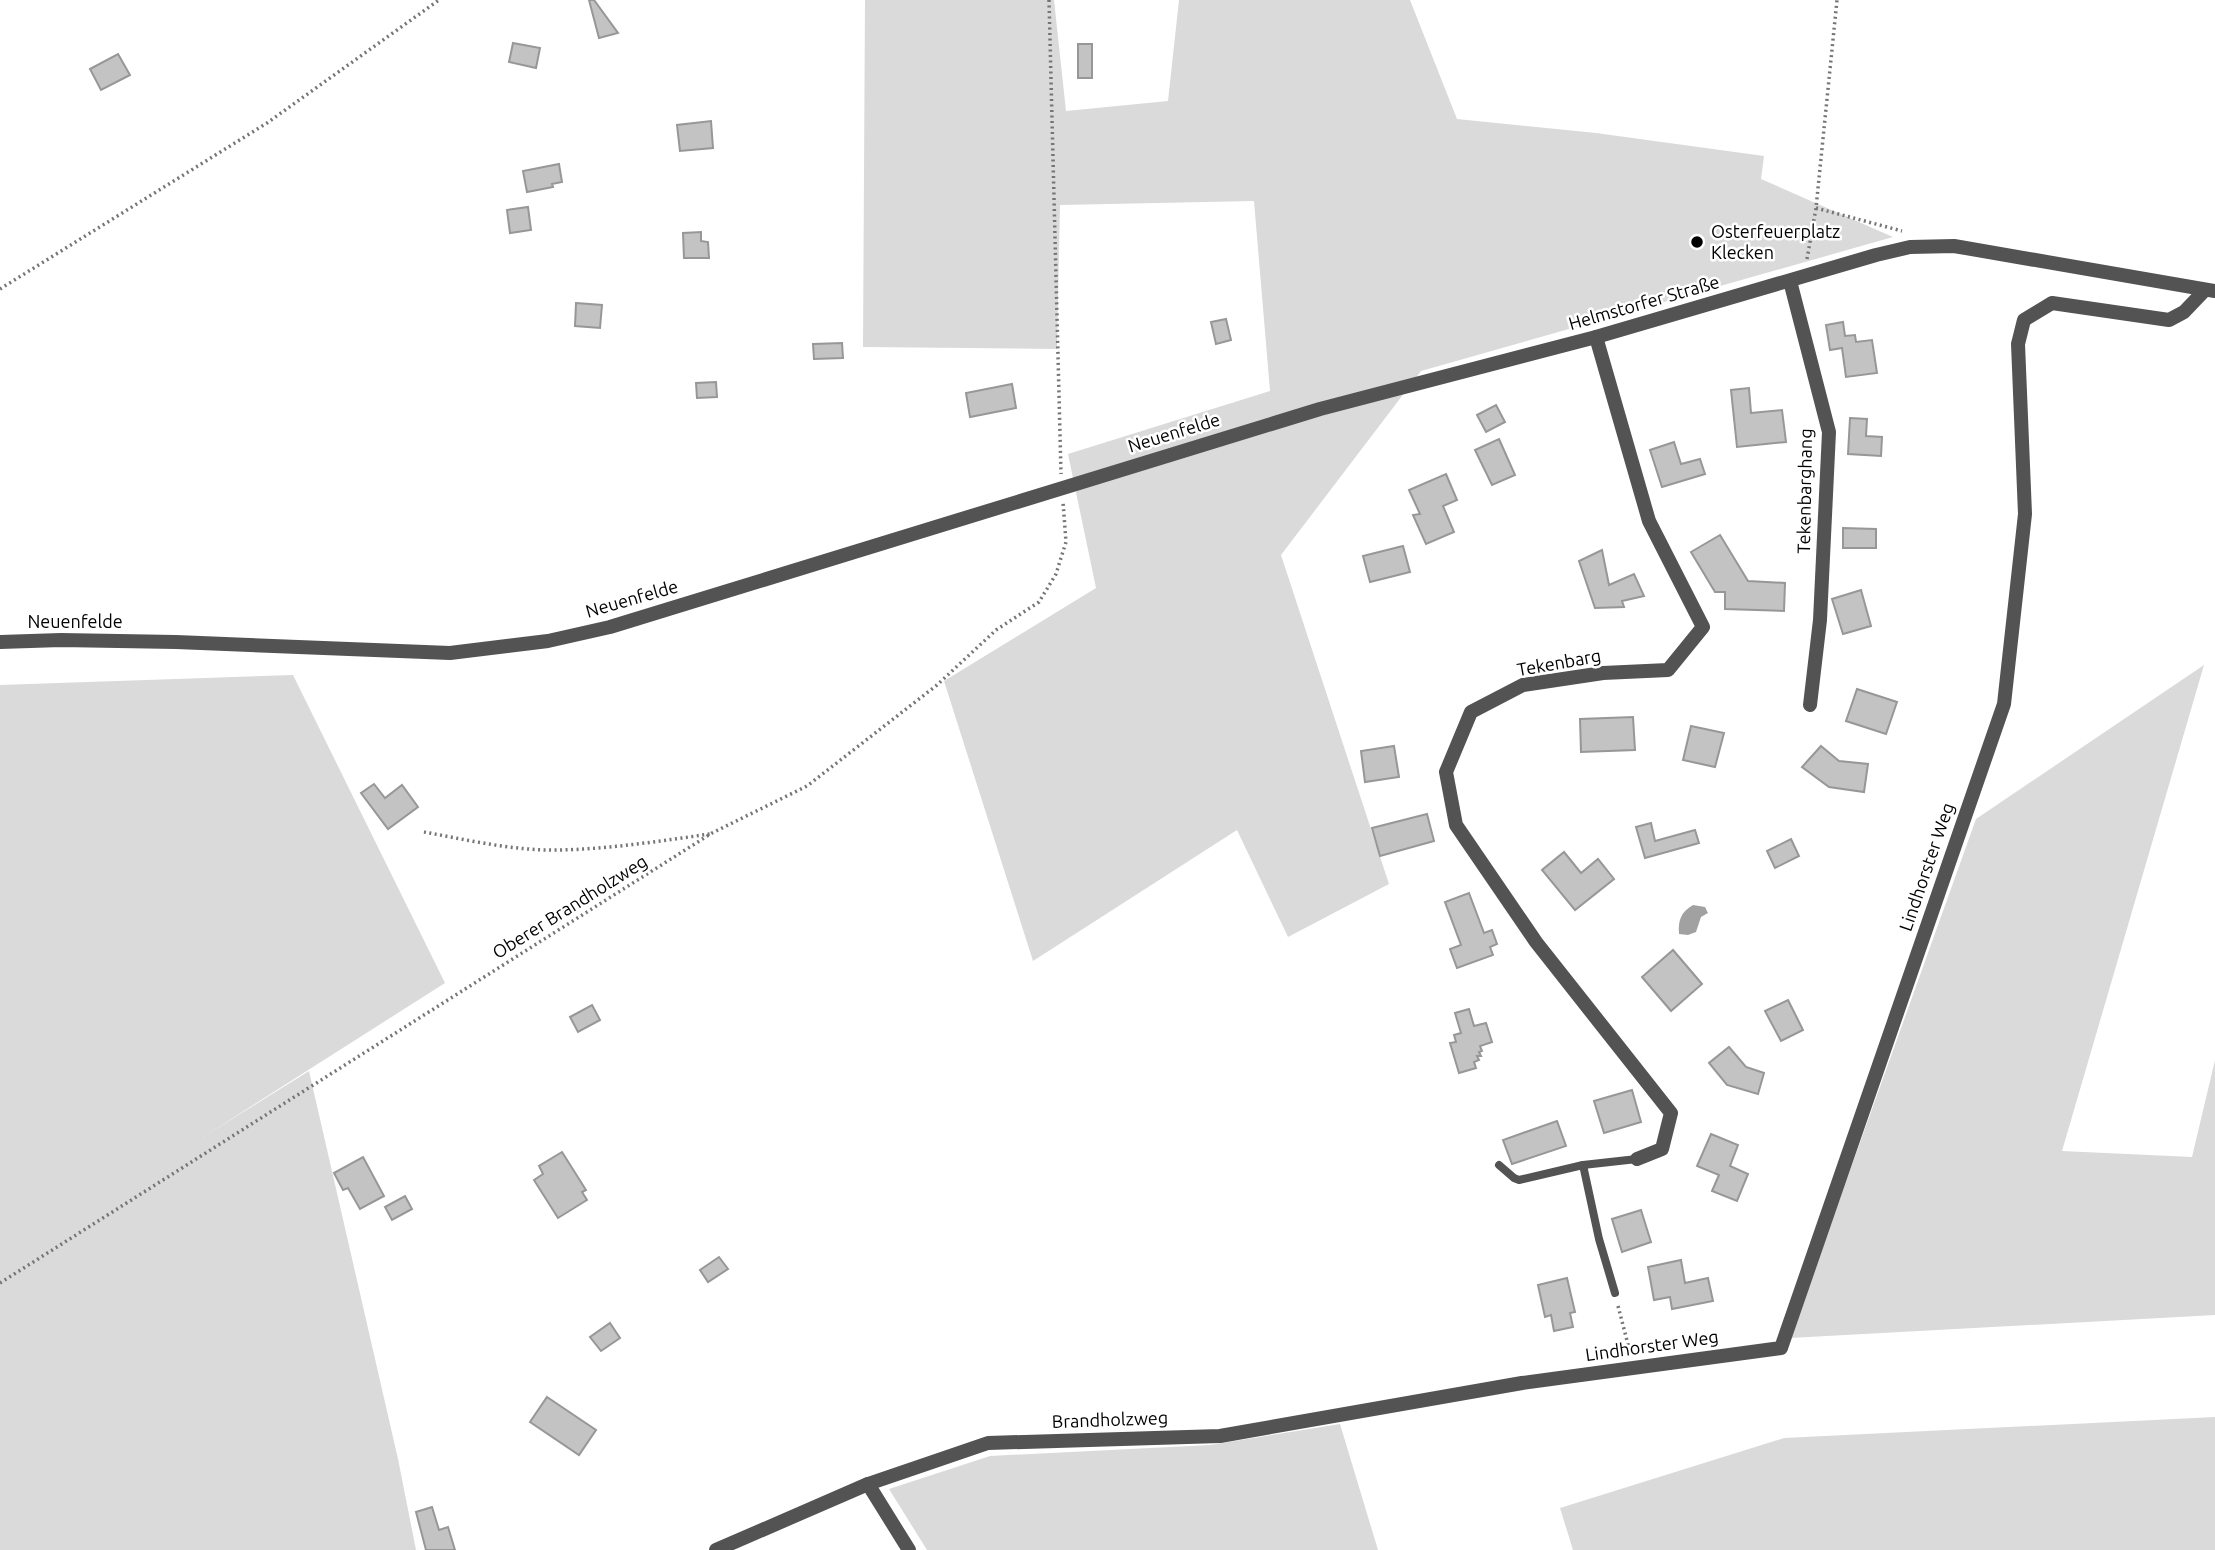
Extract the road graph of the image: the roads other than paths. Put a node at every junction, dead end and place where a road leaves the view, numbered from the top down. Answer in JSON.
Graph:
{"nodes":[{"id":1,"x":1790,"y":281,"type":"junction"},
{"id":2,"x":2210,"y":291,"type":"edge"},
{"id":3,"x":1596,"y":337,"type":"junction"},
{"id":4,"x":1252,"y":429,"type":"joint"},
{"id":5,"x":0,"y":642,"type":"edge"},
{"id":6,"x":1810,"y":705,"type":"dead end"},
{"id":7,"x":1637,"y":1159,"type":"joint"},
{"id":8,"x":1499,"y":1165,"type":"dead end"},
{"id":9,"x":1583,"y":1165,"type":"junction"},
{"id":10,"x":1615,"y":1293,"type":"road end"},
{"id":11,"x":1522,"y":1383,"type":"joint"},
{"id":12,"x":868,"y":1484,"type":"junction"},
{"id":13,"x":716,"y":1550,"type":"edge"},
{"id":14,"x":909,"y":1550,"type":"edge"}],
"edges":[{"from":1,"to":2,"type":"street","name":"Helmstorfer Straße"},
{"from":1,"to":3,"type":"street","name":"Helmstorfer Straße"},
{"from":1,"to":6,"type":"street","name":"Tekenbarghang"},
{"from":2,"to":11,"type":"street","name":"Lindhorster Weg"},
{"from":3,"to":4,"type":"street","name":"Helmstorfer Straße"},
{"from":3,"to":7,"type":"street","name":"Tekenbarg"},
{"from":4,"to":5,"type":"street","name":"Neuenfelde"},
{"from":7,"to":9,"type":"lane"},
{"from":8,"to":9,"type":"lane"},
{"from":9,"to":10,"type":"lane"},
{"from":11,"to":12,"type":"street","name":"Brandholzweg"},
{"from":12,"to":13,"type":"street","name":"Brandholzweg"},
{"from":12,"to":14,"type":"street"}]}
